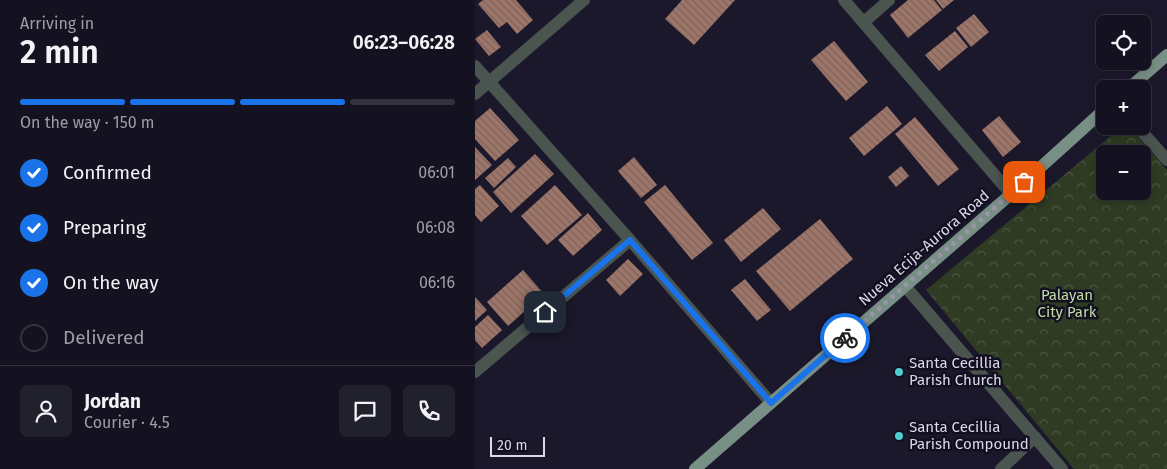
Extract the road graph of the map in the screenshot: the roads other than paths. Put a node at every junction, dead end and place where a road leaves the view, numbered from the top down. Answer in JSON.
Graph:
{"nodes":[{"id":1,"x":584,"y":0,"type":"edge"},
{"id":2,"x":844,"y":0,"type":"edge"},
{"id":3,"x":889,"y":0,"type":"edge"},
{"id":4,"x":864,"y":22,"type":"junction"},
{"id":5,"x":1167,"y":55,"type":"edge"},
{"id":6,"x":475,"y":66,"type":"edge"},
{"id":7,"x":1138,"y":80,"type":"edge"},
{"id":8,"x":489,"y":81,"type":"junction"},
{"id":9,"x":475,"y":94,"type":"edge"},
{"id":10,"x":1096,"y":117,"type":"edge"},
{"id":11,"x":1145,"y":135,"type":"edge"},
{"id":12,"x":1167,"y":160,"type":"edge"},
{"id":13,"x":1011,"y":194,"type":"junction"},
{"id":14,"x":630,"y":240,"type":"junction"},
{"id":15,"x":905,"y":286,"type":"junction"},
{"id":16,"x":475,"y":372,"type":"edge"},
{"id":17,"x":771,"y":403,"type":"junction"},
{"id":18,"x":1035,"y":437,"type":"junction"},
{"id":19,"x":695,"y":469,"type":"edge"},
{"id":20,"x":1001,"y":469,"type":"edge"},
{"id":21,"x":1062,"y":469,"type":"edge"}],
"edges":[{"from":1,"to":8,"type":"street"},
{"from":2,"to":4,"type":"street"},
{"from":3,"to":4,"type":"street"},
{"from":4,"to":13,"type":"street"},
{"from":5,"to":7,"type":"main road"},
{"from":6,"to":8,"type":"street"},
{"from":8,"to":9,"type":"street"},
{"from":8,"to":14,"type":"street"},
{"from":10,"to":13,"type":"main road","name":"Nueva Ecija-Aurora Road"},
{"from":11,"to":12,"type":"street"},
{"from":13,"to":15,"type":"main road","name":"Nueva Ecija-Aurora Road"},
{"from":14,"to":16,"type":"street"},
{"from":14,"to":17,"type":"street"},
{"from":15,"to":17,"type":"main road","name":"Nueva Ecija-Aurora Road"},
{"from":15,"to":18,"type":"street"},
{"from":17,"to":19,"type":"main road","name":"Nueva Ecija-Aurora Road"},
{"from":18,"to":20,"type":"street"},
{"from":18,"to":21,"type":"street"}]}
